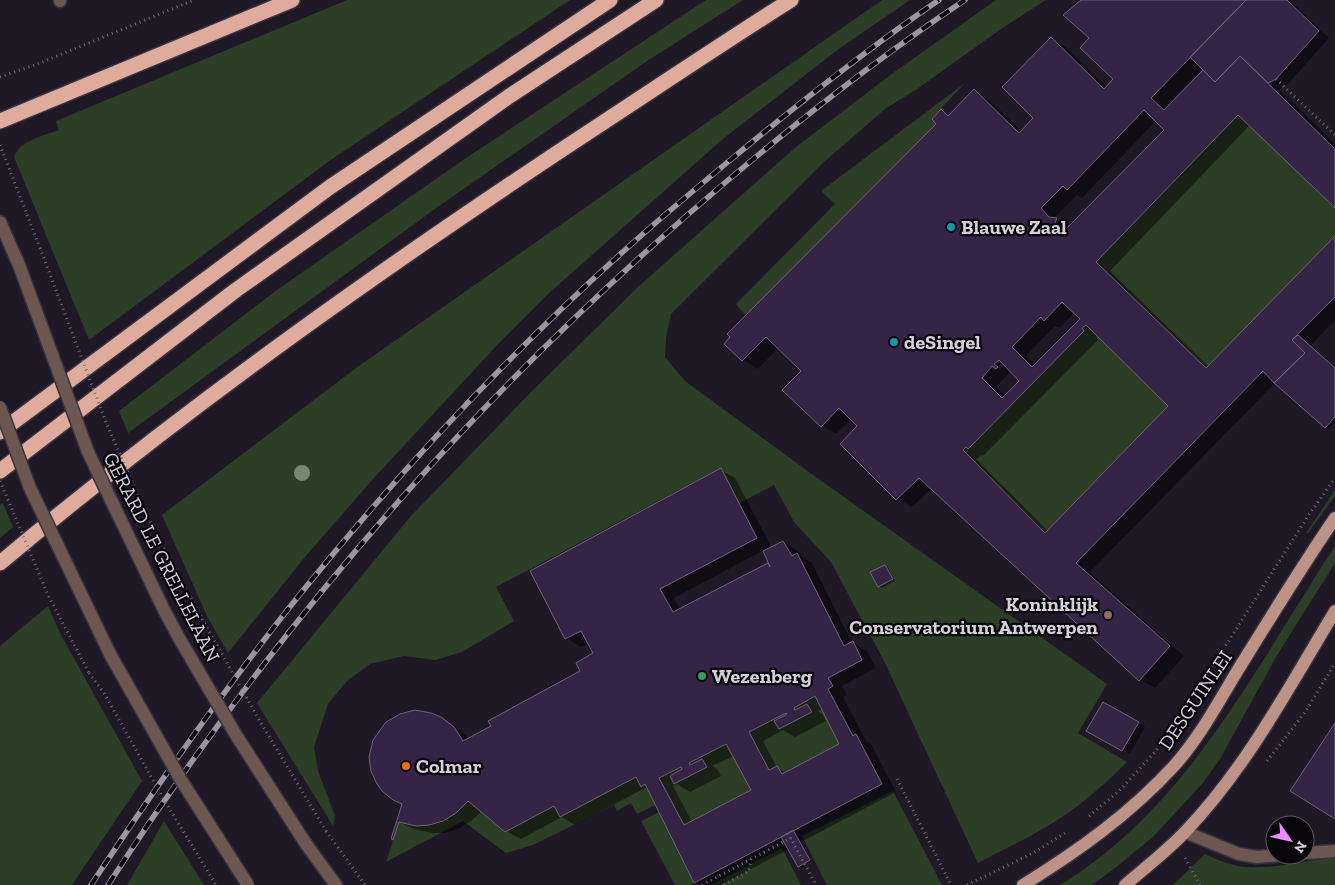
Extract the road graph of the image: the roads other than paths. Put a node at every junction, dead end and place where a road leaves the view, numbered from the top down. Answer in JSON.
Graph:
{"nodes":[{"id":1,"x":292,"y":0,"type":"edge"},
{"id":2,"x":610,"y":0,"type":"edge"},
{"id":3,"x":656,"y":0,"type":"edge"},
{"id":4,"x":791,"y":0,"type":"edge"},
{"id":5,"x":0,"y":121,"type":"edge"},
{"id":6,"x":0,"y":222,"type":"edge"},
{"id":7,"x":0,"y":407,"type":"edge"},
{"id":8,"x":0,"y":432,"type":"edge"},
{"id":9,"x":0,"y":471,"type":"edge"},
{"id":10,"x":1335,"y":518,"type":"edge"},
{"id":11,"x":0,"y":563,"type":"edge"},
{"id":12,"x":1335,"y":611,"type":"edge"},
{"id":13,"x":1185,"y":832,"type":"junction"},
{"id":14,"x":1335,"y":850,"type":"edge"},
{"id":15,"x":1315,"y":852,"type":"edge"},
{"id":16,"x":1265,"y":856,"type":"edge"},
{"id":17,"x":248,"y":885,"type":"edge"},
{"id":18,"x":336,"y":885,"type":"edge"},
{"id":19,"x":1023,"y":885,"type":"edge"},
{"id":20,"x":1125,"y":885,"type":"edge"}],
"edges":[{"from":1,"to":5,"type":"highway"},
{"from":2,"to":8,"type":"highway"},
{"from":3,"to":9,"type":"highway"},
{"from":4,"to":11,"type":"highway"},
{"from":6,"to":18,"type":"street","name":"GERARD LE GRELLELAAN","bridge":true},
{"from":7,"to":17,"type":"street","bridge":true},
{"from":10,"to":19,"type":"main road","name":"DESGUINLEI"},
{"from":12,"to":13,"type":"main road"},
{"from":13,"to":16,"type":"street"},
{"from":13,"to":20,"type":"main road"},
{"from":14,"to":15,"type":"street"}]}
